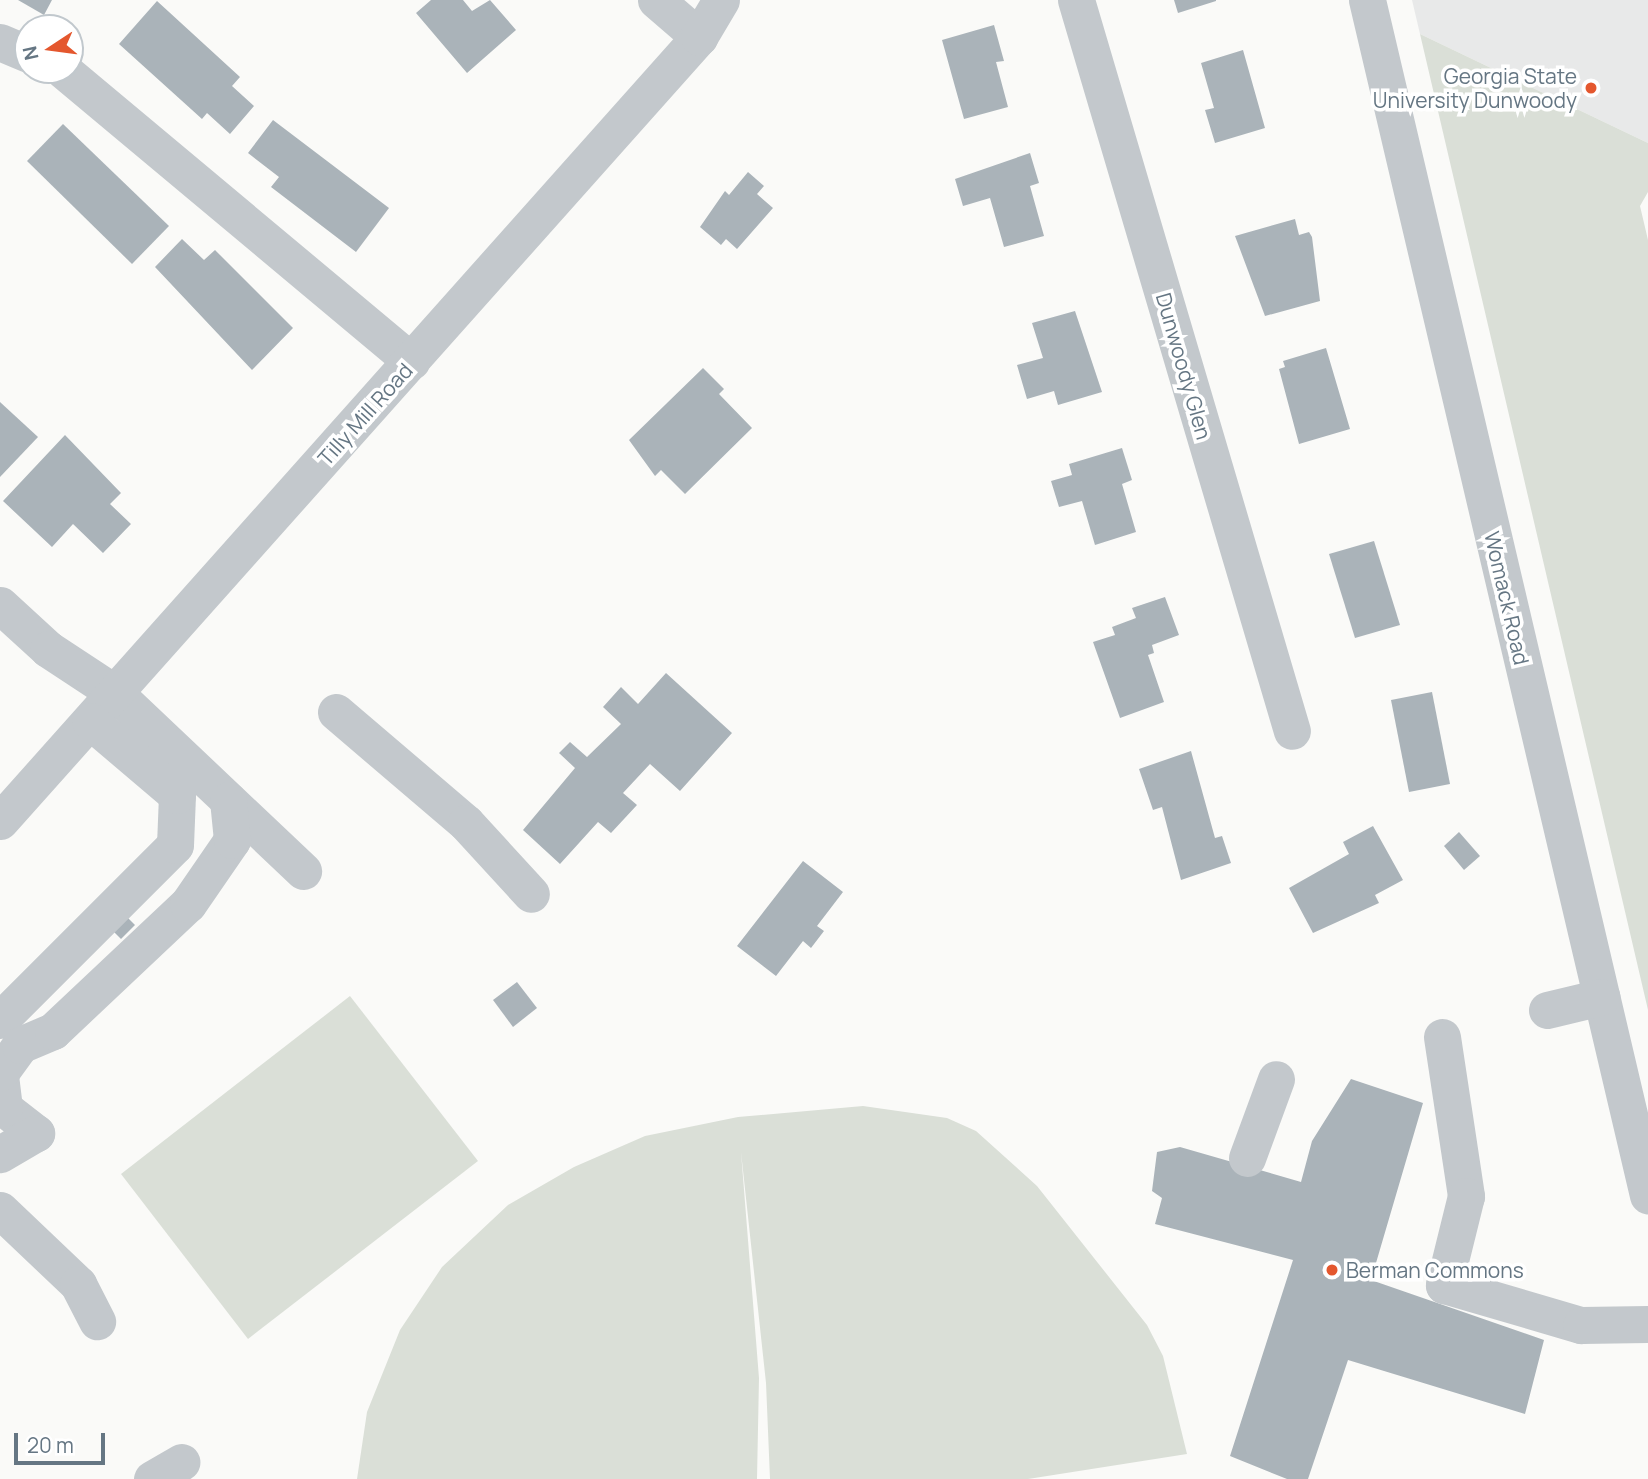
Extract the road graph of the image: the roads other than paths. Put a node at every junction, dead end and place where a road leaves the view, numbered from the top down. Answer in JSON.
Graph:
{"nodes":[{"id":1,"x":656,"y":0,"type":"edge"},
{"id":2,"x":721,"y":0,"type":"edge"},
{"id":3,"x":1076,"y":0,"type":"edge"},
{"id":4,"x":1367,"y":0,"type":"edge"},
{"id":5,"x":699,"y":37,"type":"junction"},
{"id":6,"x":79,"y":84,"type":"edge"},
{"id":7,"x":411,"y":362,"type":"junction"},
{"id":8,"x":0,"y":605,"type":"edge"},
{"id":9,"x":115,"y":693,"type":"junction"},
{"id":10,"x":336,"y":712,"type":"dead end"},
{"id":11,"x":90,"y":720,"type":"junction"},
{"id":12,"x":1292,"y":731,"type":"dead end"},
{"id":13,"x":228,"y":800,"type":"junction"},
{"id":14,"x":0,"y":821,"type":"edge"},
{"id":15,"x":303,"y":871,"type":"dead end"},
{"id":16,"x":531,"y":894,"type":"dead end"},
{"id":17,"x":1601,"y":997,"type":"junction"},
{"id":18,"x":1547,"y":1010,"type":"dead end"},
{"id":19,"x":0,"y":1020,"type":"edge"},
{"id":20,"x":1442,"y":1037,"type":"dead end"},
{"id":21,"x":1276,"y":1079,"type":"dead end"},
{"id":22,"x":2,"y":1107,"type":"edge"},
{"id":23,"x":0,"y":1154,"type":"edge"},
{"id":24,"x":1247,"y":1158,"type":"dead end"},
{"id":25,"x":1648,"y":1195,"type":"edge"},
{"id":26,"x":0,"y":1210,"type":"edge"},
{"id":27,"x":97,"y":1321,"type":"dead end"},
{"id":28,"x":1648,"y":1324,"type":"edge"}],
"edges":[{"from":1,"to":5,"type":"street"},
{"from":2,"to":5,"type":"street","name":"Tilly Mill Road"},
{"from":3,"to":12,"type":"street","name":"Dunwoody Glen"},
{"from":4,"to":17,"type":"street","name":"Womack Road"},
{"from":5,"to":7,"type":"street","name":"Tilly Mill Road"},
{"from":6,"to":7,"type":"street"},
{"from":7,"to":9,"type":"street","name":"Tilly Mill Road"},
{"from":8,"to":9,"type":"street"},
{"from":9,"to":11,"type":"street","name":"Tilly Mill Road"},
{"from":9,"to":13,"type":"street"},
{"from":10,"to":16,"type":"street"},
{"from":11,"to":14,"type":"street","name":"Tilly Mill Road"},
{"from":11,"to":19,"type":"street"},
{"from":13,"to":15,"type":"street"},
{"from":13,"to":22,"type":"street"},
{"from":17,"to":18,"type":"street"},
{"from":17,"to":25,"type":"street","name":"Womack Road"},
{"from":20,"to":28,"type":"street"},
{"from":21,"to":24,"type":"street"},
{"from":22,"to":23,"type":"street"},
{"from":26,"to":27,"type":"street"}]}
